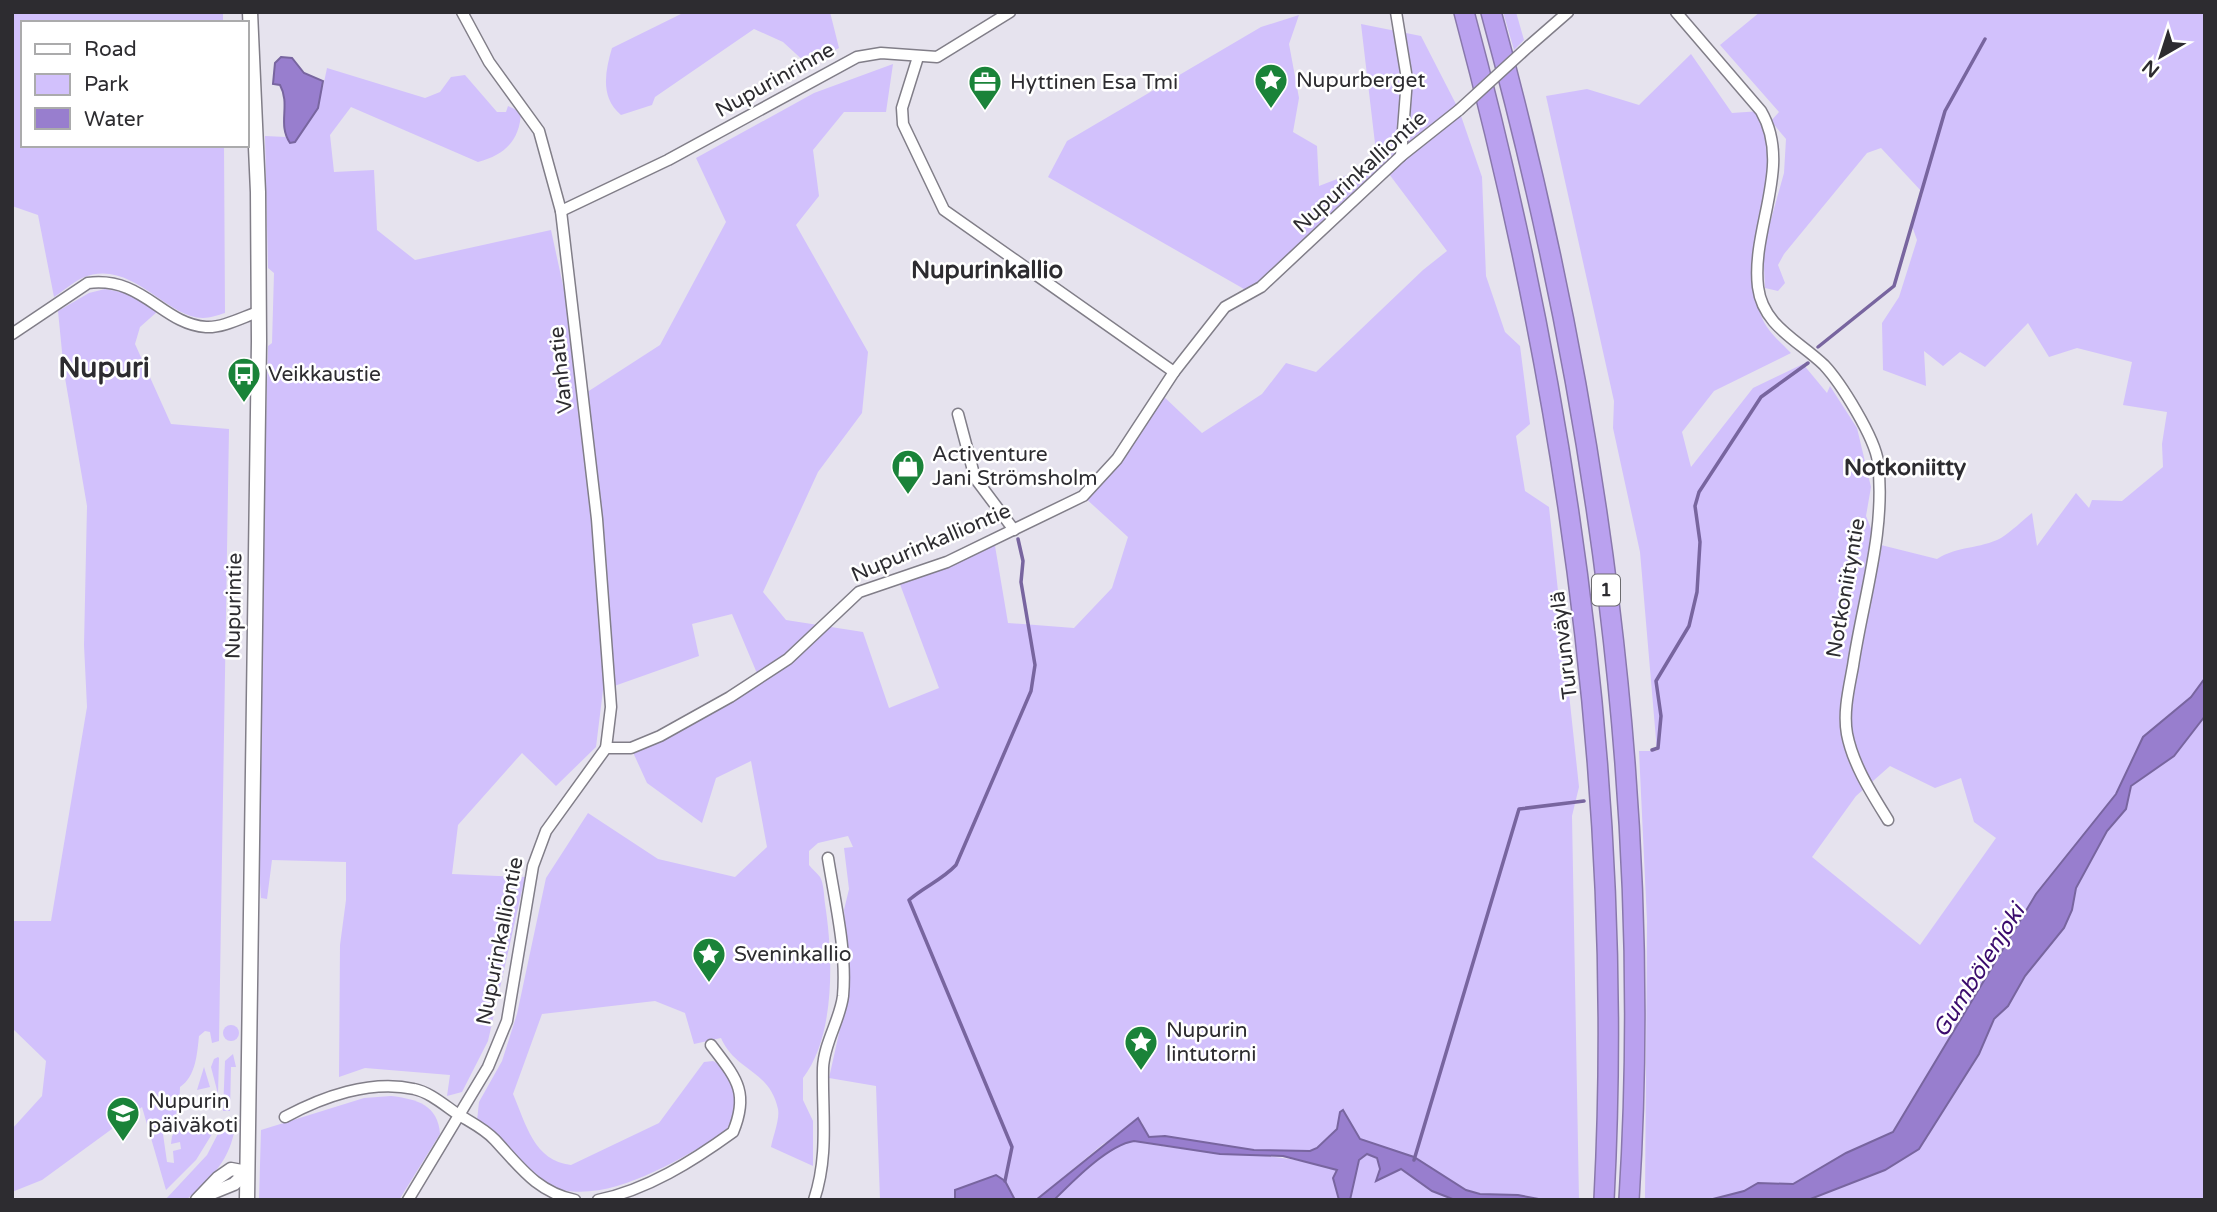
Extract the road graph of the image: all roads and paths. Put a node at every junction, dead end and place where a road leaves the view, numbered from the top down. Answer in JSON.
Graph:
{"nodes":[{"id":1,"x":250,"y":12,"type":"edge"},
{"id":2,"x":462,"y":12,"type":"edge"},
{"id":3,"x":1010,"y":12,"type":"edge"},
{"id":4,"x":1396,"y":12,"type":"edge"},
{"id":5,"x":1464,"y":12,"type":"edge"},
{"id":6,"x":1492,"y":12,"type":"edge"},
{"id":7,"x":1568,"y":12,"type":"edge"},
{"id":8,"x":1675,"y":12,"type":"edge"},
{"id":9,"x":918,"y":57,"type":"junction"},
{"id":10,"x":1401,"y":156,"type":"junction"},
{"id":11,"x":561,"y":211,"type":"junction"},
{"id":12,"x":258,"y":312,"type":"junction"},
{"id":13,"x":12,"y":334,"type":"edge"},
{"id":14,"x":1174,"y":372,"type":"junction"},
{"id":15,"x":958,"y":414,"type":"dead end"},
{"id":16,"x":1014,"y":530,"type":"junction"},
{"id":17,"x":606,"y":748,"type":"junction"},
{"id":18,"x":1888,"y":820,"type":"dead end"},
{"id":19,"x":828,"y":858,"type":"dead end"},
{"id":20,"x":711,"y":1045,"type":"dead end"},
{"id":21,"x":459,"y":1115,"type":"junction"},
{"id":22,"x":285,"y":1117,"type":"dead end"},
{"id":23,"x":247,"y":1172,"type":"junction"},
{"id":24,"x":197,"y":1199,"type":"edge"},
{"id":25,"x":247,"y":1200,"type":"edge"},
{"id":26,"x":408,"y":1200,"type":"edge"},
{"id":27,"x":575,"y":1200,"type":"edge"},
{"id":28,"x":598,"y":1200,"type":"edge"},
{"id":29,"x":814,"y":1200,"type":"edge"},
{"id":30,"x":1604,"y":1200,"type":"edge"},
{"id":31,"x":1629,"y":1200,"type":"edge"}],
"edges":[{"from":1,"to":12,"type":"main road","name":"Nupurintie"},
{"from":2,"to":11,"type":"street","name":"Vanhatie"},
{"from":3,"to":9,"type":"street","name":"Nupurinrinne"},
{"from":4,"to":10,"type":"street"},
{"from":5,"to":30,"type":"highway","name":"Turunväylä","number":"1"},
{"from":6,"to":31,"type":"highway","number":"1"},
{"from":7,"to":10,"type":"street","name":"Nupurinkalliontie","bridge":true},
{"from":8,"to":18,"type":"street","name":"Notkoniityntie"},
{"from":9,"to":11,"type":"street","name":"Nupurinrinne"},
{"from":9,"to":14,"type":"street"},
{"from":10,"to":14,"type":"street","name":"Nupurinkalliontie"},
{"from":11,"to":17,"type":"street","name":"Vanhatie"},
{"from":12,"to":13,"type":"street"},
{"from":12,"to":23,"type":"main road","name":"Nupurintie"},
{"from":14,"to":16,"type":"street","name":"Nupurinkalliontie"},
{"from":15,"to":16,"type":"street"},
{"from":16,"to":17,"type":"street","name":"Nupurinkalliontie"},
{"from":17,"to":21,"type":"street","name":"Nupurinkalliontie"},
{"from":19,"to":29,"type":"street"},
{"from":20,"to":28,"type":"street"},
{"from":21,"to":22,"type":"street"},
{"from":21,"to":26,"type":"street","name":"Nupurinkalliontie"},
{"from":21,"to":27,"type":"street"},
{"from":23,"to":24,"type":"street"},
{"from":23,"to":25,"type":"main road","name":"Nupurintie"}]}
